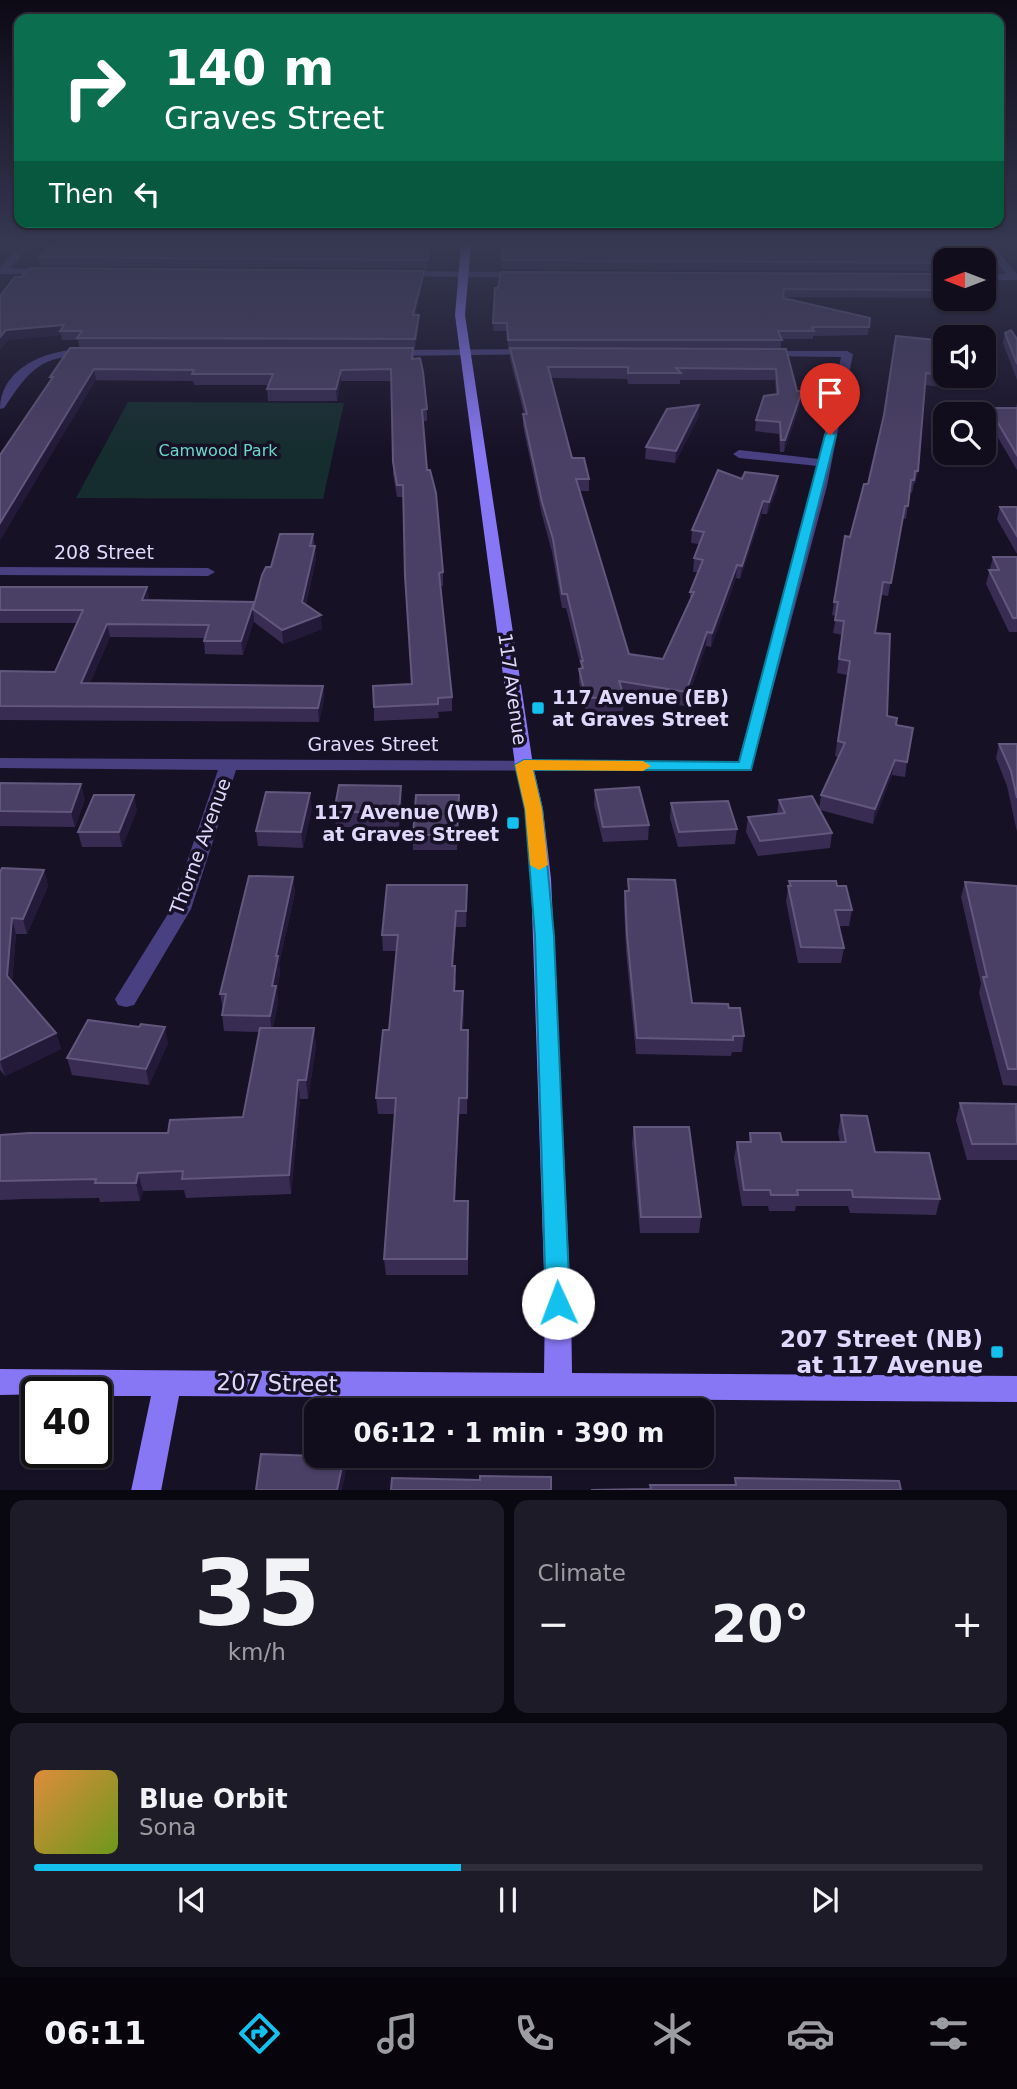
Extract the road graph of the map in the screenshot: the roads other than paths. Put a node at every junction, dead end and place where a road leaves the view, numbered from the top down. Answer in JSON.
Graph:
{"nodes":[{"id":1,"x":460,"y":314,"type":"edge"},
{"id":2,"x":465,"y":352,"type":"junction"},
{"id":3,"x":547,"y":352,"type":"edge"},
{"id":4,"x":108,"y":353,"type":"edge"},
{"id":5,"x":384,"y":354,"type":"edge"},
{"id":6,"x":752,"y":354,"type":"edge"},
{"id":7,"x":0,"y":405,"type":"edge"},
{"id":8,"x":739,"y":454,"type":"dead end"},
{"id":9,"x":825,"y":463,"type":"junction"},
{"id":10,"x":0,"y":571,"type":"edge"},
{"id":11,"x":208,"y":572,"type":"dead end"},
{"id":12,"x":0,"y":763,"type":"edge"},
{"id":13,"x":229,"y":764,"type":"junction"},
{"id":14,"x":524,"y":765,"type":"junction"},
{"id":15,"x":126,"y":999,"type":"dead end"},
{"id":16,"x":0,"y":1382,"type":"edge"},
{"id":17,"x":168,"y":1382,"type":"junction"},
{"id":18,"x":558,"y":1387,"type":"junction"},
{"id":19,"x":1017,"y":1389,"type":"edge"},
{"id":20,"x":146,"y":1490,"type":"edge"}],
"edges":[{"from":1,"to":2,"type":"street","name":"117 Avenue"},
{"from":2,"to":3,"type":"street"},
{"from":2,"to":5,"type":"street"},
{"from":2,"to":14,"type":"street","name":"117 Avenue"},
{"from":4,"to":7,"type":"street"},
{"from":6,"to":9,"type":"street"},
{"from":8,"to":9,"type":"street"},
{"from":9,"to":14,"type":"street","name":"Graves Street"},
{"from":10,"to":11,"type":"street","name":"208 Street"},
{"from":12,"to":13,"type":"street","name":"Graves Street"},
{"from":13,"to":14,"type":"street","name":"Graves Street"},
{"from":13,"to":15,"type":"street","name":"Thorne Avenue"},
{"from":14,"to":18,"type":"street","name":"117 Avenue"},
{"from":16,"to":17,"type":"street","name":"207 Street"},
{"from":17,"to":18,"type":"street","name":"207 Street"},
{"from":17,"to":20,"type":"street"},
{"from":18,"to":19,"type":"street","name":"207 Street"}]}
